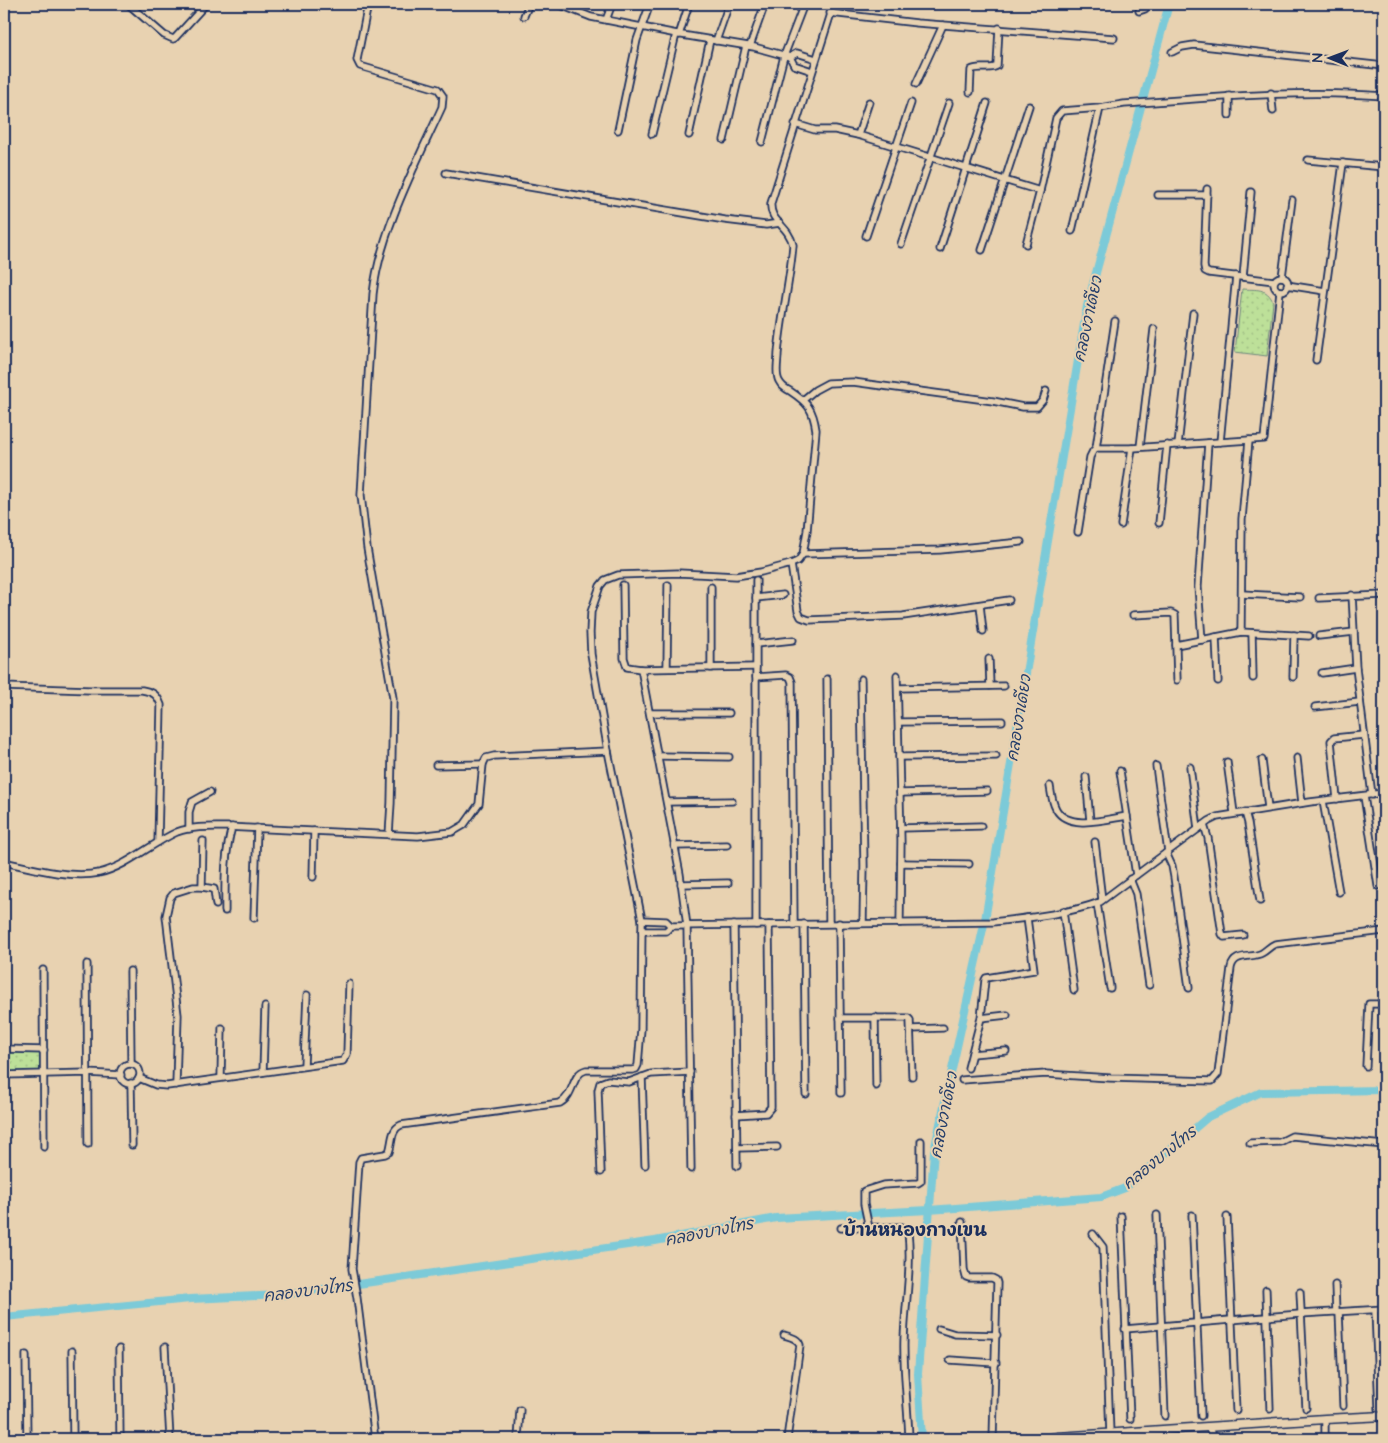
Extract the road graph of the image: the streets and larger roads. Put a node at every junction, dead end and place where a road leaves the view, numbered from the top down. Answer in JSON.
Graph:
{"nodes":[{"id":1,"x":128,"y":4,"type":"edge"},
{"id":2,"x":206,"y":4,"type":"edge"},
{"id":3,"x":368,"y":4,"type":"edge"},
{"id":4,"x":529,"y":4,"type":"edge"},
{"id":5,"x":558,"y":4,"type":"edge"},
{"id":6,"x":612,"y":4,"type":"edge"},
{"id":7,"x":650,"y":4,"type":"edge"},
{"id":8,"x":689,"y":4,"type":"edge"},
{"id":9,"x":729,"y":4,"type":"edge"},
{"id":10,"x":766,"y":4,"type":"edge"},
{"id":11,"x":804,"y":4,"type":"edge"},
{"id":12,"x":834,"y":4,"type":"edge"},
{"id":13,"x":1147,"y":4,"type":"edge"},
{"id":14,"x":566,"y":5,"type":"edge"},
{"id":15,"x":1139,"y":11,"type":"dead end"},
{"id":16,"x":830,"y":13,"type":"junction"},
{"id":17,"x":524,"y":16,"type":"dead end"},
{"id":18,"x":606,"y":20,"type":"junction"},
{"id":19,"x":943,"y":25,"type":"junction"},
{"id":20,"x":642,"y":27,"type":"junction"},
{"id":21,"x":999,"y":28,"type":"junction"},
{"id":22,"x":677,"y":34,"type":"junction"},
{"id":23,"x":1114,"y":38,"type":"dead end"},
{"id":24,"x":713,"y":40,"type":"junction"},
{"id":25,"x":748,"y":46,"type":"junction"},
{"id":26,"x":1172,"y":52,"type":"dead end"},
{"id":27,"x":787,"y":56,"type":"junction"},
{"id":28,"x":816,"y":59,"type":"junction"},
{"id":29,"x":1384,"y":66,"type":"edge"},
{"id":30,"x":812,"y":71,"type":"junction"},
{"id":31,"x":916,"y":84,"type":"dead end"},
{"id":32,"x":970,"y":92,"type":"dead end"},
{"id":33,"x":1272,"y":93,"type":"junction"},
{"id":34,"x":1229,"y":96,"type":"junction"},
{"id":35,"x":1384,"y":96,"type":"edge"},
{"id":36,"x":868,"y":102,"type":"dead end"},
{"id":37,"x":911,"y":103,"type":"dead end"},
{"id":38,"x":949,"y":103,"type":"dead end"},
{"id":39,"x":988,"y":103,"type":"dead end"},
{"id":40,"x":1029,"y":106,"type":"dead end"},
{"id":41,"x":1100,"y":108,"type":"junction"},
{"id":42,"x":1273,"y":111,"type":"dead end"},
{"id":43,"x":1230,"y":115,"type":"dead end"},
{"id":44,"x":796,"y":124,"type":"junction"},
{"id":45,"x":618,"y":130,"type":"dead end"},
{"id":46,"x":652,"y":134,"type":"dead end"},
{"id":47,"x":690,"y":135,"type":"dead end"},
{"id":48,"x":858,"y":135,"type":"junction"},
{"id":49,"x":724,"y":140,"type":"dead end"},
{"id":50,"x":762,"y":142,"type":"dead end"},
{"id":51,"x":895,"y":146,"type":"junction"},
{"id":52,"x":930,"y":158,"type":"junction"},
{"id":53,"x":1308,"y":160,"type":"dead end"},
{"id":54,"x":1343,"y":163,"type":"junction"},
{"id":55,"x":1384,"y":167,"type":"edge"},
{"id":56,"x":965,"y":168,"type":"junction"},
{"id":57,"x":446,"y":173,"type":"dead end"},
{"id":58,"x":1004,"y":180,"type":"junction"},
{"id":59,"x":1040,"y":191,"type":"junction"},
{"id":60,"x":1251,"y":192,"type":"dead end"},
{"id":61,"x":1158,"y":195,"type":"dead end"},
{"id":62,"x":1292,"y":200,"type":"dead end"},
{"id":63,"x":780,"y":224,"type":"junction"},
{"id":64,"x":1072,"y":231,"type":"dead end"},
{"id":65,"x":866,"y":236,"type":"dead end"},
{"id":66,"x":901,"y":244,"type":"dead end"},
{"id":67,"x":1026,"y":244,"type":"dead end"},
{"id":68,"x":940,"y":249,"type":"dead end"},
{"id":69,"x":982,"y":250,"type":"dead end"},
{"id":70,"x":1236,"y":276,"type":"junction"},
{"id":71,"x":1243,"y":277,"type":"junction"},
{"id":72,"x":1282,"y":277,"type":"junction"},
{"id":73,"x":1274,"y":281,"type":"junction"},
{"id":74,"x":1287,"y":285,"type":"junction"},
{"id":75,"x":1280,"y":291,"type":"junction"},
{"id":76,"x":1325,"y":291,"type":"junction"},
{"id":77,"x":1194,"y":313,"type":"dead end"},
{"id":78,"x":1115,"y":321,"type":"dead end"},
{"id":79,"x":1154,"y":329,"type":"dead end"},
{"id":80,"x":1316,"y":360,"type":"dead end"},
{"id":81,"x":1046,"y":391,"type":"dead end"},
{"id":82,"x":804,"y":400,"type":"junction"},
{"id":83,"x":1249,"y":440,"type":"junction"},
{"id":84,"x":1220,"y":442,"type":"junction"},
{"id":85,"x":1208,"y":443,"type":"junction"},
{"id":86,"x":1167,"y":445,"type":"junction"},
{"id":87,"x":1178,"y":445,"type":"junction"},
{"id":88,"x":1140,"y":447,"type":"junction"},
{"id":89,"x":1096,"y":448,"type":"junction"},
{"id":90,"x":1132,"y":448,"type":"junction"},
{"id":91,"x":1159,"y":523,"type":"dead end"},
{"id":92,"x":1121,"y":525,"type":"dead end"},
{"id":93,"x":1078,"y":532,"type":"dead end"},
{"id":94,"x":1021,"y":542,"type":"dead end"},
{"id":95,"x":803,"y":554,"type":"junction"},
{"id":96,"x":791,"y":564,"type":"junction"},
{"id":97,"x":756,"y":580,"type":"dead end"},
{"id":98,"x":623,"y":585,"type":"dead end"},
{"id":99,"x":668,"y":585,"type":"dead end"},
{"id":100,"x":711,"y":587,"type":"dead end"},
{"id":101,"x":1242,"y":594,"type":"junction"},
{"id":102,"x":783,"y":595,"type":"dead end"},
{"id":103,"x":1352,"y":595,"type":"junction"},
{"id":104,"x":1384,"y":595,"type":"edge"},
{"id":105,"x":1300,"y":597,"type":"dead end"},
{"id":106,"x":756,"y":598,"type":"junction"},
{"id":107,"x":1319,"y":598,"type":"dead end"},
{"id":108,"x":1009,"y":600,"type":"dead end"},
{"id":109,"x":980,"y":605,"type":"junction"},
{"id":110,"x":1133,"y":615,"type":"dead end"},
{"id":111,"x":983,"y":631,"type":"dead end"},
{"id":112,"x":1241,"y":632,"type":"junction"},
{"id":113,"x":1354,"y":632,"type":"junction"},
{"id":114,"x":1252,"y":633,"type":"junction"},
{"id":115,"x":1294,"y":636,"type":"junction"},
{"id":116,"x":1308,"y":636,"type":"dead end"},
{"id":117,"x":1319,"y":636,"type":"dead end"},
{"id":118,"x":1216,"y":637,"type":"junction"},
{"id":119,"x":793,"y":640,"type":"dead end"},
{"id":120,"x":1202,"y":640,"type":"junction"},
{"id":121,"x":756,"y":644,"type":"junction"},
{"id":122,"x":1176,"y":645,"type":"junction"},
{"id":123,"x":989,"y":659,"type":"dead end"},
{"id":124,"x":756,"y":667,"type":"junction"},
{"id":125,"x":667,"y":668,"type":"junction"},
{"id":126,"x":711,"y":668,"type":"junction"},
{"id":127,"x":1356,"y":668,"type":"junction"},
{"id":128,"x":641,"y":669,"type":"junction"},
{"id":129,"x":1322,"y":673,"type":"dead end"},
{"id":130,"x":897,"y":675,"type":"dead end"},
{"id":131,"x":756,"y":676,"type":"junction"},
{"id":132,"x":1293,"y":677,"type":"dead end"},
{"id":133,"x":1254,"y":678,"type":"dead end"},
{"id":134,"x":827,"y":679,"type":"dead end"},
{"id":135,"x":861,"y":679,"type":"dead end"},
{"id":136,"x":1177,"y":680,"type":"dead end"},
{"id":137,"x":1218,"y":681,"type":"dead end"},
{"id":138,"x":990,"y":686,"type":"junction"},
{"id":139,"x":1004,"y":686,"type":"dead end"},
{"id":140,"x":4,"y":687,"type":"edge"},
{"id":141,"x":898,"y":688,"type":"junction"},
{"id":142,"x":1360,"y":702,"type":"junction"},
{"id":143,"x":1315,"y":707,"type":"dead end"},
{"id":144,"x":650,"y":713,"type":"junction"},
{"id":145,"x":729,"y":713,"type":"dead end"},
{"id":146,"x":1002,"y":720,"type":"dead end"},
{"id":147,"x":898,"y":722,"type":"junction"},
{"id":148,"x":1364,"y":735,"type":"junction"},
{"id":149,"x":608,"y":751,"type":"junction"},
{"id":150,"x":658,"y":756,"type":"junction"},
{"id":151,"x":996,"y":756,"type":"dead end"},
{"id":152,"x":728,"y":757,"type":"dead end"},
{"id":153,"x":900,"y":757,"type":"junction"},
{"id":154,"x":1297,"y":758,"type":"dead end"},
{"id":155,"x":1262,"y":760,"type":"dead end"},
{"id":156,"x":1227,"y":762,"type":"dead end"},
{"id":157,"x":483,"y":764,"type":"junction"},
{"id":158,"x":436,"y":765,"type":"dead end"},
{"id":159,"x":1156,"y":766,"type":"dead end"},
{"id":160,"x":1190,"y":767,"type":"dead end"},
{"id":161,"x":1120,"y":771,"type":"dead end"},
{"id":162,"x":1086,"y":777,"type":"dead end"},
{"id":163,"x":1050,"y":786,"type":"dead end"},
{"id":164,"x":987,"y":791,"type":"dead end"},
{"id":165,"x":210,"y":792,"type":"dead end"},
{"id":166,"x":900,"y":793,"type":"junction"},
{"id":167,"x":1384,"y":793,"type":"edge"},
{"id":168,"x":1372,"y":795,"type":"junction"},
{"id":169,"x":1364,"y":796,"type":"junction"},
{"id":170,"x":1337,"y":799,"type":"junction"},
{"id":171,"x":1323,"y":801,"type":"junction"},
{"id":172,"x":667,"y":802,"type":"junction"},
{"id":173,"x":732,"y":802,"type":"dead end"},
{"id":174,"x":1302,"y":804,"type":"junction"},
{"id":175,"x":1268,"y":808,"type":"junction"},
{"id":176,"x":1244,"y":812,"type":"junction"},
{"id":177,"x":1234,"y":814,"type":"junction"},
{"id":178,"x":1127,"y":816,"type":"junction"},
{"id":179,"x":1090,"y":821,"type":"junction"},
{"id":180,"x":1204,"y":825,"type":"junction"},
{"id":181,"x":982,"y":826,"type":"dead end"},
{"id":182,"x":232,"y":827,"type":"junction"},
{"id":183,"x":257,"y":828,"type":"junction"},
{"id":184,"x":901,"y":828,"type":"junction"},
{"id":185,"x":189,"y":829,"type":"junction"},
{"id":186,"x":1198,"y":830,"type":"junction"},
{"id":187,"x":314,"y":831,"type":"junction"},
{"id":188,"x":389,"y":835,"type":"junction"},
{"id":189,"x":203,"y":840,"type":"dead end"},
{"id":190,"x":158,"y":842,"type":"junction"},
{"id":191,"x":1095,"y":842,"type":"dead end"},
{"id":192,"x":727,"y":845,"type":"dead end"},
{"id":193,"x":674,"y":846,"type":"junction"},
{"id":194,"x":1167,"y":853,"type":"junction"},
{"id":195,"x":4,"y":862,"type":"edge"},
{"id":196,"x":901,"y":863,"type":"junction"},
{"id":197,"x":969,"y":864,"type":"dead end"},
{"id":198,"x":1136,"y":875,"type":"junction"},
{"id":199,"x":313,"y":877,"type":"dead end"},
{"id":200,"x":1130,"y":879,"type":"junction"},
{"id":201,"x":728,"y":883,"type":"dead end"},
{"id":202,"x":681,"y":884,"type":"junction"},
{"id":203,"x":1378,"y":886,"type":"dead end"},
{"id":204,"x":202,"y":887,"type":"junction"},
{"id":205,"x":1339,"y":892,"type":"dead end"},
{"id":206,"x":1260,"y":901,"type":"dead end"},
{"id":207,"x":1100,"y":902,"type":"junction"},
{"id":208,"x":216,"y":905,"type":"dead end"},
{"id":209,"x":225,"y":911,"type":"dead end"},
{"id":210,"x":1063,"y":911,"type":"junction"},
{"id":211,"x":254,"y":918,"type":"dead end"},
{"id":212,"x":1027,"y":918,"type":"junction"},
{"id":213,"x":642,"y":920,"type":"junction"},
{"id":214,"x":829,"y":923,"type":"junction"},
{"id":215,"x":840,"y":923,"type":"junction"},
{"id":216,"x":863,"y":923,"type":"junction"},
{"id":217,"x":900,"y":923,"type":"junction"},
{"id":218,"x":804,"y":924,"type":"junction"},
{"id":219,"x":734,"y":925,"type":"junction"},
{"id":220,"x":756,"y":925,"type":"junction"},
{"id":221,"x":769,"y":925,"type":"junction"},
{"id":222,"x":794,"y":925,"type":"junction"},
{"id":223,"x":671,"y":926,"type":"junction"},
{"id":224,"x":687,"y":926,"type":"junction"},
{"id":225,"x":642,"y":931,"type":"junction"},
{"id":226,"x":1384,"y":932,"type":"edge"},
{"id":227,"x":1243,"y":935,"type":"dead end"},
{"id":228,"x":87,"y":964,"type":"dead end"},
{"id":229,"x":42,"y":970,"type":"dead end"},
{"id":230,"x":130,"y":971,"type":"dead end"},
{"id":231,"x":349,"y":984,"type":"dead end"},
{"id":232,"x":1149,"y":984,"type":"dead end"},
{"id":233,"x":1110,"y":988,"type":"dead end"},
{"id":234,"x":1189,"y":988,"type":"dead end"},
{"id":235,"x":1074,"y":990,"type":"dead end"},
{"id":236,"x":307,"y":995,"type":"dead end"},
{"id":237,"x":1384,"y":1004,"type":"edge"},
{"id":238,"x":265,"y":1007,"type":"dead end"},
{"id":239,"x":1007,"y":1015,"type":"dead end"},
{"id":240,"x":875,"y":1017,"type":"junction"},
{"id":241,"x":840,"y":1018,"type":"junction"},
{"id":242,"x":980,"y":1018,"type":"junction"},
{"id":243,"x":222,"y":1028,"type":"dead end"},
{"id":244,"x":943,"y":1028,"type":"dead end"},
{"id":245,"x":911,"y":1029,"type":"junction"},
{"id":246,"x":4,"y":1049,"type":"edge"},
{"id":247,"x":44,"y":1050,"type":"junction"},
{"id":248,"x":1006,"y":1051,"type":"dead end"},
{"id":249,"x":972,"y":1054,"type":"junction"},
{"id":250,"x":131,"y":1064,"type":"junction"},
{"id":251,"x":304,"y":1066,"type":"junction"},
{"id":252,"x":1366,"y":1066,"type":"dead end"},
{"id":253,"x":968,"y":1068,"type":"dead end"},
{"id":254,"x":263,"y":1072,"type":"junction"},
{"id":255,"x":690,"y":1072,"type":"junction"},
{"id":256,"x":88,"y":1074,"type":"junction"},
{"id":257,"x":4,"y":1075,"type":"edge"},
{"id":258,"x":43,"y":1075,"type":"junction"},
{"id":259,"x":120,"y":1075,"type":"junction"},
{"id":260,"x":912,"y":1076,"type":"dead end"},
{"id":261,"x":221,"y":1077,"type":"junction"},
{"id":262,"x":642,"y":1077,"type":"junction"},
{"id":263,"x":139,"y":1078,"type":"junction"},
{"id":264,"x":962,"y":1080,"type":"dead end"},
{"id":265,"x":132,"y":1084,"type":"junction"},
{"id":266,"x":176,"y":1085,"type":"junction"},
{"id":267,"x":876,"y":1086,"type":"dead end"},
{"id":268,"x":806,"y":1094,"type":"dead end"},
{"id":269,"x":841,"y":1094,"type":"dead end"},
{"id":270,"x":736,"y":1115,"type":"junction"},
{"id":271,"x":921,"y":1141,"type":"dead end"},
{"id":272,"x":1250,"y":1142,"type":"dead end"},
{"id":273,"x":88,"y":1144,"type":"dead end"},
{"id":274,"x":132,"y":1145,"type":"dead end"},
{"id":275,"x":1384,"y":1145,"type":"edge"},
{"id":276,"x":44,"y":1147,"type":"dead end"},
{"id":277,"x":777,"y":1147,"type":"dead end"},
{"id":278,"x":737,"y":1148,"type":"junction"},
{"id":279,"x":645,"y":1165,"type":"dead end"},
{"id":280,"x":737,"y":1166,"type":"dead end"},
{"id":281,"x":691,"y":1169,"type":"dead end"},
{"id":282,"x":601,"y":1172,"type":"dead end"},
{"id":283,"x":1157,"y":1215,"type":"dead end"},
{"id":284,"x":1192,"y":1215,"type":"dead end"},
{"id":285,"x":1121,"y":1216,"type":"dead end"},
{"id":286,"x":1227,"y":1217,"type":"dead end"},
{"id":287,"x":962,"y":1222,"type":"dead end"},
{"id":288,"x":842,"y":1228,"type":"dead end"},
{"id":289,"x":869,"y":1228,"type":"junction"},
{"id":290,"x":1093,"y":1234,"type":"dead end"},
{"id":291,"x":1335,"y":1285,"type":"dead end"},
{"id":292,"x":1266,"y":1290,"type":"dead end"},
{"id":293,"x":1300,"y":1292,"type":"dead end"},
{"id":294,"x":1384,"y":1309,"type":"edge"},
{"id":295,"x":1375,"y":1310,"type":"junction"},
{"id":296,"x":1337,"y":1312,"type":"junction"},
{"id":297,"x":1300,"y":1314,"type":"junction"},
{"id":298,"x":1266,"y":1317,"type":"junction"},
{"id":299,"x":1231,"y":1320,"type":"junction"},
{"id":300,"x":1196,"y":1323,"type":"junction"},
{"id":301,"x":1161,"y":1326,"type":"junction"},
{"id":302,"x":1126,"y":1328,"type":"junction"},
{"id":303,"x":939,"y":1329,"type":"dead end"},
{"id":304,"x":784,"y":1335,"type":"dead end"},
{"id":305,"x":997,"y":1335,"type":"junction"},
{"id":306,"x":165,"y":1347,"type":"dead end"},
{"id":307,"x":119,"y":1349,"type":"dead end"},
{"id":308,"x":72,"y":1351,"type":"dead end"},
{"id":309,"x":26,"y":1355,"type":"dead end"},
{"id":310,"x":950,"y":1360,"type":"dead end"},
{"id":311,"x":996,"y":1363,"type":"junction"},
{"id":312,"x":1343,"y":1406,"type":"dead end"},
{"id":313,"x":1306,"y":1408,"type":"dead end"},
{"id":314,"x":1270,"y":1409,"type":"dead end"},
{"id":315,"x":1379,"y":1409,"type":"dead end"},
{"id":316,"x":520,"y":1410,"type":"dead end"},
{"id":317,"x":1236,"y":1410,"type":"dead end"},
{"id":318,"x":1165,"y":1416,"type":"dead end"},
{"id":319,"x":1200,"y":1416,"type":"dead end"},
{"id":320,"x":1384,"y":1416,"type":"edge"},
{"id":321,"x":1130,"y":1419,"type":"dead end"},
{"id":322,"x":1325,"y":1419,"type":"junction"},
{"id":323,"x":1209,"y":1427,"type":"junction"},
{"id":324,"x":1110,"y":1434,"type":"junction"},
{"id":325,"x":27,"y":1439,"type":"edge"},
{"id":326,"x":73,"y":1439,"type":"edge"},
{"id":327,"x":120,"y":1439,"type":"edge"},
{"id":328,"x":170,"y":1439,"type":"edge"},
{"id":329,"x":375,"y":1439,"type":"edge"},
{"id":330,"x":518,"y":1439,"type":"edge"},
{"id":331,"x":787,"y":1439,"type":"edge"},
{"id":332,"x":909,"y":1439,"type":"edge"},
{"id":333,"x":993,"y":1439,"type":"edge"},
{"id":334,"x":1046,"y":1439,"type":"edge"},
{"id":335,"x":1212,"y":1439,"type":"edge"},
{"id":336,"x":1325,"y":1439,"type":"edge"}],
"edges":[{"from":1,"to":2,"type":"street"},
{"from":3,"to":188,"type":"street"},
{"from":4,"to":17,"type":"street"},
{"from":5,"to":14,"type":"street"},
{"from":6,"to":18,"type":"street"},
{"from":7,"to":20,"type":"street"},
{"from":8,"to":22,"type":"street"},
{"from":9,"to":24,"type":"street"},
{"from":10,"to":25,"type":"street"},
{"from":11,"to":27,"type":"street"},
{"from":12,"to":16,"type":"street"},
{"from":13,"to":15,"type":"street"},
{"from":14,"to":18,"type":"street"},
{"from":16,"to":19,"type":"street"},
{"from":16,"to":28,"type":"street"},
{"from":18,"to":20,"type":"street"},
{"from":19,"to":21,"type":"street"},
{"from":19,"to":31,"type":"street"},
{"from":20,"to":22,"type":"street"},
{"from":20,"to":45,"type":"street"},
{"from":21,"to":23,"type":"street"},
{"from":21,"to":32,"type":"street"},
{"from":22,"to":24,"type":"street"},
{"from":22,"to":46,"type":"street"},
{"from":24,"to":25,"type":"street"},
{"from":24,"to":47,"type":"street"},
{"from":25,"to":27,"type":"street"},
{"from":25,"to":49,"type":"street"},
{"from":26,"to":29,"type":"street"},
{"from":27,"to":28,"type":"street"},
{"from":27,"to":30,"type":"street"},
{"from":27,"to":50,"type":"street"},
{"from":28,"to":30,"type":"street"},
{"from":30,"to":44,"type":"street"},
{"from":33,"to":34,"type":"street"},
{"from":33,"to":35,"type":"street"},
{"from":33,"to":42,"type":"street"},
{"from":34,"to":41,"type":"street"},
{"from":34,"to":43,"type":"street"},
{"from":36,"to":48,"type":"street"},
{"from":37,"to":51,"type":"street"},
{"from":38,"to":52,"type":"street"},
{"from":39,"to":56,"type":"street"},
{"from":40,"to":58,"type":"street"},
{"from":41,"to":59,"type":"street"},
{"from":41,"to":64,"type":"street"},
{"from":44,"to":48,"type":"street"},
{"from":44,"to":63,"type":"street"},
{"from":48,"to":51,"type":"street"},
{"from":51,"to":52,"type":"street"},
{"from":51,"to":65,"type":"street"},
{"from":52,"to":56,"type":"street"},
{"from":52,"to":66,"type":"street"},
{"from":53,"to":54,"type":"street"},
{"from":54,"to":55,"type":"street"},
{"from":54,"to":76,"type":"street"},
{"from":56,"to":58,"type":"street"},
{"from":56,"to":68,"type":"street"},
{"from":57,"to":63,"type":"street"},
{"from":58,"to":59,"type":"street"},
{"from":58,"to":69,"type":"street"},
{"from":59,"to":67,"type":"street"},
{"from":60,"to":71,"type":"street"},
{"from":61,"to":70,"type":"street"},
{"from":62,"to":72,"type":"street"},
{"from":63,"to":82,"type":"street"},
{"from":70,"to":71,"type":"street"},
{"from":70,"to":84,"type":"street"},
{"from":71,"to":73,"type":"street"},
{"from":72,"to":73,"type":"street"},
{"from":72,"to":74,"type":"street"},
{"from":73,"to":75,"type":"street"},
{"from":74,"to":75,"type":"street"},
{"from":74,"to":76,"type":"street"},
{"from":75,"to":83,"type":"street"},
{"from":76,"to":80,"type":"street"},
{"from":77,"to":87,"type":"street"},
{"from":78,"to":89,"type":"street"},
{"from":79,"to":88,"type":"street"},
{"from":81,"to":82,"type":"street"},
{"from":82,"to":95,"type":"street"},
{"from":83,"to":84,"type":"street"},
{"from":83,"to":101,"type":"street"},
{"from":84,"to":85,"type":"street"},
{"from":85,"to":87,"type":"street"},
{"from":85,"to":120,"type":"street"},
{"from":86,"to":87,"type":"street"},
{"from":86,"to":88,"type":"street"},
{"from":86,"to":91,"type":"street"},
{"from":88,"to":90,"type":"street"},
{"from":89,"to":90,"type":"street"},
{"from":89,"to":93,"type":"street"},
{"from":90,"to":92,"type":"street"},
{"from":94,"to":95,"type":"street"},
{"from":95,"to":96,"type":"street"},
{"from":96,"to":109,"type":"street"},
{"from":96,"to":149,"type":"street"},
{"from":97,"to":106,"type":"street"},
{"from":98,"to":128,"type":"street"},
{"from":99,"to":125,"type":"street"},
{"from":100,"to":126,"type":"street"},
{"from":101,"to":105,"type":"street"},
{"from":101,"to":112,"type":"street"},
{"from":102,"to":106,"type":"street"},
{"from":103,"to":104,"type":"street"},
{"from":103,"to":107,"type":"street"},
{"from":103,"to":113,"type":"street"},
{"from":106,"to":121,"type":"street"},
{"from":108,"to":109,"type":"street"},
{"from":109,"to":111,"type":"street"},
{"from":110,"to":122,"type":"street"},
{"from":112,"to":114,"type":"street"},
{"from":112,"to":118,"type":"street"},
{"from":113,"to":117,"type":"street"},
{"from":113,"to":127,"type":"street"},
{"from":114,"to":115,"type":"street"},
{"from":114,"to":133,"type":"street"},
{"from":115,"to":116,"type":"street"},
{"from":115,"to":132,"type":"street"},
{"from":118,"to":120,"type":"street"},
{"from":118,"to":137,"type":"street"},
{"from":119,"to":121,"type":"street"},
{"from":120,"to":122,"type":"street"},
{"from":121,"to":124,"type":"street"},
{"from":122,"to":136,"type":"street"},
{"from":123,"to":138,"type":"street"},
{"from":124,"to":126,"type":"street"},
{"from":124,"to":131,"type":"street"},
{"from":125,"to":126,"type":"street"},
{"from":125,"to":128,"type":"street"},
{"from":127,"to":129,"type":"street"},
{"from":127,"to":142,"type":"street"},
{"from":128,"to":144,"type":"street"},
{"from":130,"to":141,"type":"street"},
{"from":131,"to":220,"type":"street"},
{"from":131,"to":222,"type":"street"},
{"from":134,"to":214,"type":"street"},
{"from":135,"to":216,"type":"street"},
{"from":138,"to":139,"type":"street"},
{"from":138,"to":141,"type":"street"},
{"from":140,"to":190,"type":"street"},
{"from":141,"to":147,"type":"street"},
{"from":142,"to":143,"type":"street"},
{"from":142,"to":148,"type":"street"},
{"from":144,"to":145,"type":"street"},
{"from":144,"to":150,"type":"street"},
{"from":146,"to":147,"type":"street"},
{"from":147,"to":153,"type":"street"},
{"from":148,"to":168,"type":"street"},
{"from":148,"to":170,"type":"street"},
{"from":149,"to":157,"type":"street"},
{"from":149,"to":213,"type":"street"},
{"from":150,"to":152,"type":"street"},
{"from":150,"to":172,"type":"street"},
{"from":151,"to":153,"type":"street"},
{"from":153,"to":166,"type":"street"},
{"from":154,"to":174,"type":"street"},
{"from":155,"to":175,"type":"street"},
{"from":156,"to":177,"type":"street"},
{"from":157,"to":158,"type":"street"},
{"from":157,"to":188,"type":"street"},
{"from":159,"to":194,"type":"street"},
{"from":160,"to":186,"type":"street"},
{"from":161,"to":178,"type":"street"},
{"from":162,"to":179,"type":"street"},
{"from":163,"to":179,"type":"street"},
{"from":164,"to":166,"type":"street"},
{"from":165,"to":185,"type":"street"},
{"from":166,"to":184,"type":"street"},
{"from":167,"to":168,"type":"street"},
{"from":168,"to":169,"type":"street"},
{"from":169,"to":170,"type":"street"},
{"from":169,"to":203,"type":"street"},
{"from":170,"to":171,"type":"street"},
{"from":171,"to":174,"type":"street"},
{"from":171,"to":205,"type":"street"},
{"from":172,"to":173,"type":"street"},
{"from":172,"to":193,"type":"street"},
{"from":174,"to":175,"type":"street"},
{"from":175,"to":176,"type":"street"},
{"from":176,"to":177,"type":"street"},
{"from":176,"to":206,"type":"street"},
{"from":177,"to":180,"type":"street"},
{"from":178,"to":179,"type":"street"},
{"from":178,"to":198,"type":"street"},
{"from":180,"to":186,"type":"street"},
{"from":180,"to":227,"type":"street"},
{"from":181,"to":184,"type":"street"},
{"from":182,"to":183,"type":"street"},
{"from":182,"to":185,"type":"street"},
{"from":182,"to":209,"type":"street"},
{"from":183,"to":187,"type":"street"},
{"from":183,"to":211,"type":"street"},
{"from":184,"to":196,"type":"street"},
{"from":185,"to":190,"type":"street"},
{"from":186,"to":194,"type":"street"},
{"from":187,"to":188,"type":"street"},
{"from":187,"to":199,"type":"street"},
{"from":189,"to":204,"type":"street"},
{"from":190,"to":195,"type":"street"},
{"from":191,"to":207,"type":"street"},
{"from":192,"to":193,"type":"street"},
{"from":193,"to":202,"type":"street"},
{"from":194,"to":198,"type":"street"},
{"from":194,"to":234,"type":"street"},
{"from":196,"to":197,"type":"street"},
{"from":196,"to":217,"type":"street"},
{"from":198,"to":200,"type":"street"},
{"from":200,"to":207,"type":"street"},
{"from":200,"to":232,"type":"street"},
{"from":201,"to":202,"type":"street"},
{"from":202,"to":224,"type":"street"},
{"from":204,"to":208,"type":"street"},
{"from":204,"to":266,"type":"street"},
{"from":207,"to":210,"type":"street"},
{"from":207,"to":233,"type":"street"},
{"from":210,"to":212,"type":"street"},
{"from":210,"to":235,"type":"street"},
{"from":212,"to":217,"type":"street"},
{"from":212,"to":242,"type":"street"},
{"from":213,"to":223,"type":"street"},
{"from":213,"to":225,"type":"street"},
{"from":214,"to":215,"type":"street"},
{"from":214,"to":218,"type":"street"},
{"from":215,"to":216,"type":"street"},
{"from":215,"to":241,"type":"street"},
{"from":216,"to":217,"type":"street"},
{"from":218,"to":222,"type":"street"},
{"from":218,"to":268,"type":"street"},
{"from":219,"to":220,"type":"street"},
{"from":219,"to":224,"type":"street"},
{"from":219,"to":270,"type":"street"},
{"from":220,"to":221,"type":"street"},
{"from":221,"to":222,"type":"street"},
{"from":221,"to":270,"type":"street"},
{"from":223,"to":224,"type":"street"},
{"from":223,"to":225,"type":"street"},
{"from":224,"to":255,"type":"street"},
{"from":225,"to":329,"type":"street"},
{"from":226,"to":264,"type":"street"},
{"from":228,"to":256,"type":"street"},
{"from":229,"to":247,"type":"street"},
{"from":230,"to":250,"type":"street"},
{"from":231,"to":251,"type":"street"},
{"from":236,"to":251,"type":"street"},
{"from":237,"to":252,"type":"street"},
{"from":238,"to":254,"type":"street"},
{"from":239,"to":242,"type":"street"},
{"from":240,"to":241,"type":"street"},
{"from":240,"to":245,"type":"street"},
{"from":240,"to":267,"type":"street"},
{"from":241,"to":269,"type":"street"},
{"from":242,"to":249,"type":"street"},
{"from":243,"to":261,"type":"street"},
{"from":244,"to":245,"type":"street"},
{"from":245,"to":260,"type":"street"},
{"from":246,"to":247,"type":"street"},
{"from":247,"to":258,"type":"street"},
{"from":248,"to":249,"type":"street"},
{"from":249,"to":253,"type":"street"},
{"from":250,"to":259,"type":"street"},
{"from":250,"to":263,"type":"street"},
{"from":251,"to":254,"type":"street"},
{"from":254,"to":261,"type":"street"},
{"from":255,"to":262,"type":"street"},
{"from":255,"to":281,"type":"street"},
{"from":256,"to":258,"type":"street"},
{"from":256,"to":259,"type":"street"},
{"from":256,"to":273,"type":"street"},
{"from":257,"to":258,"type":"street"},
{"from":258,"to":276,"type":"street"},
{"from":259,"to":265,"type":"street"},
{"from":261,"to":266,"type":"street"},
{"from":262,"to":279,"type":"street"},
{"from":262,"to":282,"type":"street"},
{"from":263,"to":265,"type":"street"},
{"from":263,"to":266,"type":"street"},
{"from":265,"to":274,"type":"street"},
{"from":270,"to":278,"type":"street"},
{"from":271,"to":289,"type":"street"},
{"from":272,"to":275,"type":"street"},
{"from":277,"to":278,"type":"street"},
{"from":278,"to":280,"type":"street"},
{"from":283,"to":301,"type":"street"},
{"from":284,"to":300,"type":"street"},
{"from":285,"to":302,"type":"street"},
{"from":286,"to":299,"type":"street"},
{"from":287,"to":305,"type":"street"},
{"from":288,"to":289,"type":"street"},
{"from":289,"to":332,"type":"street"},
{"from":290,"to":324,"type":"street"},
{"from":291,"to":296,"type":"street"},
{"from":292,"to":298,"type":"street"},
{"from":293,"to":297,"type":"street"},
{"from":294,"to":295,"type":"street"},
{"from":295,"to":296,"type":"street"},
{"from":295,"to":315,"type":"street"},
{"from":296,"to":297,"type":"street"},
{"from":296,"to":312,"type":"street"},
{"from":297,"to":298,"type":"street"},
{"from":297,"to":313,"type":"street"},
{"from":298,"to":299,"type":"street"},
{"from":298,"to":314,"type":"street"},
{"from":299,"to":300,"type":"street"},
{"from":299,"to":317,"type":"street"},
{"from":300,"to":301,"type":"street"},
{"from":300,"to":319,"type":"street"},
{"from":301,"to":302,"type":"street"},
{"from":301,"to":318,"type":"street"},
{"from":302,"to":321,"type":"street"},
{"from":303,"to":305,"type":"street"},
{"from":304,"to":331,"type":"street"},
{"from":305,"to":311,"type":"street"},
{"from":306,"to":328,"type":"street"},
{"from":307,"to":327,"type":"street"},
{"from":308,"to":326,"type":"street"},
{"from":309,"to":325,"type":"street"},
{"from":310,"to":311,"type":"street"},
{"from":311,"to":333,"type":"street"},
{"from":316,"to":330,"type":"street"},
{"from":320,"to":322,"type":"street"},
{"from":322,"to":323,"type":"street"},
{"from":322,"to":336,"type":"street"},
{"from":323,"to":324,"type":"street"},
{"from":323,"to":335,"type":"street"},
{"from":324,"to":334,"type":"street"}]}
